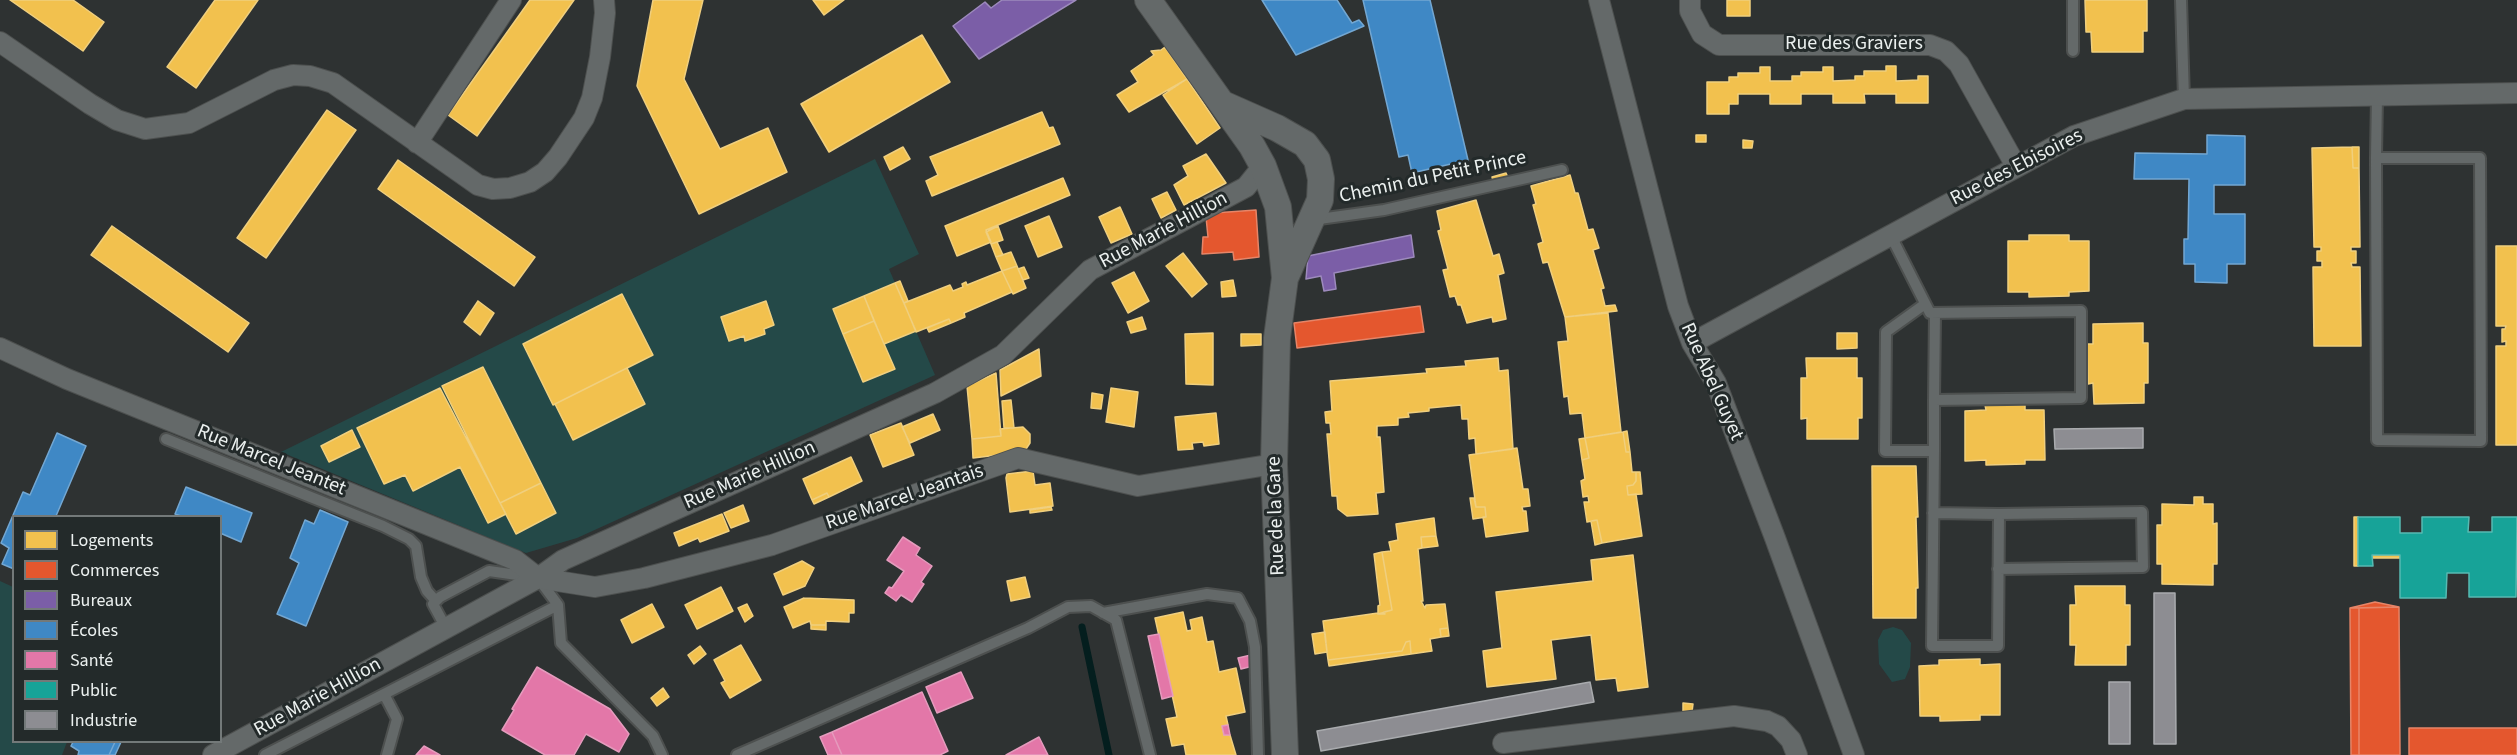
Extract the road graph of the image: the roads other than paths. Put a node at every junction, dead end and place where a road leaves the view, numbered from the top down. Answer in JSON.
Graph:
{"nodes":[{"id":1,"x":511,"y":0,"type":"edge"},
{"id":2,"x":604,"y":0,"type":"edge"},
{"id":3,"x":1148,"y":0,"type":"edge"},
{"id":4,"x":1599,"y":0,"type":"edge"},
{"id":5,"x":1690,"y":0,"type":"edge"},
{"id":6,"x":2073,"y":0,"type":"edge"},
{"id":7,"x":2181,"y":0,"type":"edge"},
{"id":8,"x":0,"y":42,"type":"edge"},
{"id":9,"x":2073,"y":51,"type":"dead end"},
{"id":10,"x":2517,"y":93,"type":"edge"},
{"id":11,"x":2377,"y":95,"type":"junction"},
{"id":12,"x":2184,"y":99,"type":"junction"},
{"id":13,"x":1224,"y":105,"type":"junction"},
{"id":14,"x":1277,"y":128,"type":"junction"},
{"id":15,"x":417,"y":142,"type":"junction"},
{"id":16,"x":2376,"y":158,"type":"junction"},
{"id":17,"x":1263,"y":166,"type":"junction"},
{"id":18,"x":2016,"y":166,"type":"junction"},
{"id":19,"x":1562,"y":170,"type":"dead end"},
{"id":20,"x":1312,"y":220,"type":"junction"},
{"id":21,"x":1280,"y":221,"type":"junction"},
{"id":22,"x":1891,"y":236,"type":"junction"},
{"id":23,"x":1285,"y":278,"type":"junction"},
{"id":24,"x":1925,"y":304,"type":"junction"},
{"id":25,"x":1935,"y":313,"type":"junction"},
{"id":26,"x":1692,"y":343,"type":"junction"},
{"id":27,"x":0,"y":348,"type":"edge"},
{"id":28,"x":1934,"y":400,"type":"junction"},
{"id":29,"x":166,"y":438,"type":"dead end"},
{"id":30,"x":1934,"y":451,"type":"junction"},
{"id":31,"x":1274,"y":464,"type":"junction"},
{"id":32,"x":1933,"y":513,"type":"junction"},
{"id":33,"x":1998,"y":514,"type":"junction"},
{"id":34,"x":1998,"y":569,"type":"junction"},
{"id":35,"x":538,"y":578,"type":"junction"},
{"id":36,"x":436,"y":601,"type":"junction"},
{"id":37,"x":558,"y":605,"type":"junction"},
{"id":38,"x":1103,"y":613,"type":"junction"},
{"id":39,"x":446,"y":628,"type":"junction"},
{"id":40,"x":384,"y":694,"type":"junction"},
{"id":41,"x":1503,"y":743,"type":"dead end"},
{"id":42,"x":213,"y":755,"type":"edge"},
{"id":43,"x":265,"y":755,"type":"edge"},
{"id":44,"x":387,"y":755,"type":"edge"},
{"id":45,"x":662,"y":755,"type":"edge"},
{"id":46,"x":736,"y":755,"type":"edge"},
{"id":47,"x":1150,"y":755,"type":"edge"},
{"id":48,"x":1258,"y":755,"type":"edge"},
{"id":49,"x":1285,"y":755,"type":"edge"},
{"id":50,"x":1797,"y":755,"type":"edge"},
{"id":51,"x":1854,"y":755,"type":"edge"}],
"edges":[{"from":1,"to":15,"type":"street"},
{"from":2,"to":15,"type":"street"},
{"from":3,"to":13,"type":"street","name":"Rue de la Gare"},
{"from":4,"to":26,"type":"street","name":"Rue Abel Guyet"},
{"from":5,"to":18,"type":"street","name":"Rue des Graviers"},
{"from":6,"to":9,"type":"lane"},
{"from":7,"to":12,"type":"lane"},
{"from":8,"to":15,"type":"street"},
{"from":10,"to":11,"type":"street","name":"Rue des Ebisoires"},
{"from":11,"to":12,"type":"street","name":"Rue des Ebisoires"},
{"from":11,"to":16,"type":"lane"},
{"from":12,"to":18,"type":"street","name":"Rue des Ebisoires"},
{"from":13,"to":14,"type":"street","name":"Rue de la Gare"},
{"from":13,"to":17,"type":"street","name":"Rue de la Gare"},
{"from":14,"to":17,"type":"street"},
{"from":14,"to":20,"type":"street","name":"Rue de la Gare"},
{"from":16,"to":16,"type":"lane"},
{"from":17,"to":21,"type":"street","name":"Rue de la Gare"},
{"from":17,"to":35,"type":"street","name":"Rue Marie Hillion"},
{"from":18,"to":22,"type":"street","name":"Rue des Ebisoires"},
{"from":19,"to":20,"type":"lane","name":"Chemin du Petit Prince"},
{"from":20,"to":21,"type":"street"},
{"from":20,"to":23,"type":"street","name":"Rue de la Gare"},
{"from":21,"to":23,"type":"street","name":"Rue de la Gare"},
{"from":22,"to":24,"type":"lane"},
{"from":22,"to":26,"type":"street","name":"Rue des Ebisoires"},
{"from":23,"to":31,"type":"street","name":"Rue de la Gare"},
{"from":24,"to":25,"type":"lane"},
{"from":24,"to":30,"type":"lane"},
{"from":25,"to":28,"type":"lane"},
{"from":25,"to":28,"type":"lane"},
{"from":26,"to":51,"type":"street","name":"Rue Abel Guyet"},
{"from":27,"to":35,"type":"street","name":"Rue Marcel Jeantet"},
{"from":28,"to":30,"type":"lane"},
{"from":29,"to":36,"type":"lane"},
{"from":30,"to":32,"type":"lane"},
{"from":31,"to":35,"type":"street","name":"Rue Marcel Jeantais"},
{"from":31,"to":49,"type":"street","name":"Rue de la Gare"},
{"from":32,"to":33,"type":"lane"},
{"from":32,"to":34,"type":"lane"},
{"from":33,"to":34,"type":"lane"},
{"from":33,"to":34,"type":"lane"},
{"from":35,"to":36,"type":"lane"},
{"from":35,"to":37,"type":"lane"},
{"from":35,"to":39,"type":"street","name":"Rue Marie Hillion"},
{"from":36,"to":39,"type":"lane"},
{"from":37,"to":40,"type":"lane"},
{"from":37,"to":45,"type":"lane"},
{"from":38,"to":46,"type":"lane"},
{"from":38,"to":47,"type":"lane"},
{"from":38,"to":48,"type":"lane"},
{"from":39,"to":42,"type":"street","name":"Rue Marie Hillion"},
{"from":40,"to":43,"type":"lane"},
{"from":40,"to":44,"type":"lane"},
{"from":41,"to":50,"type":"street"}]}
